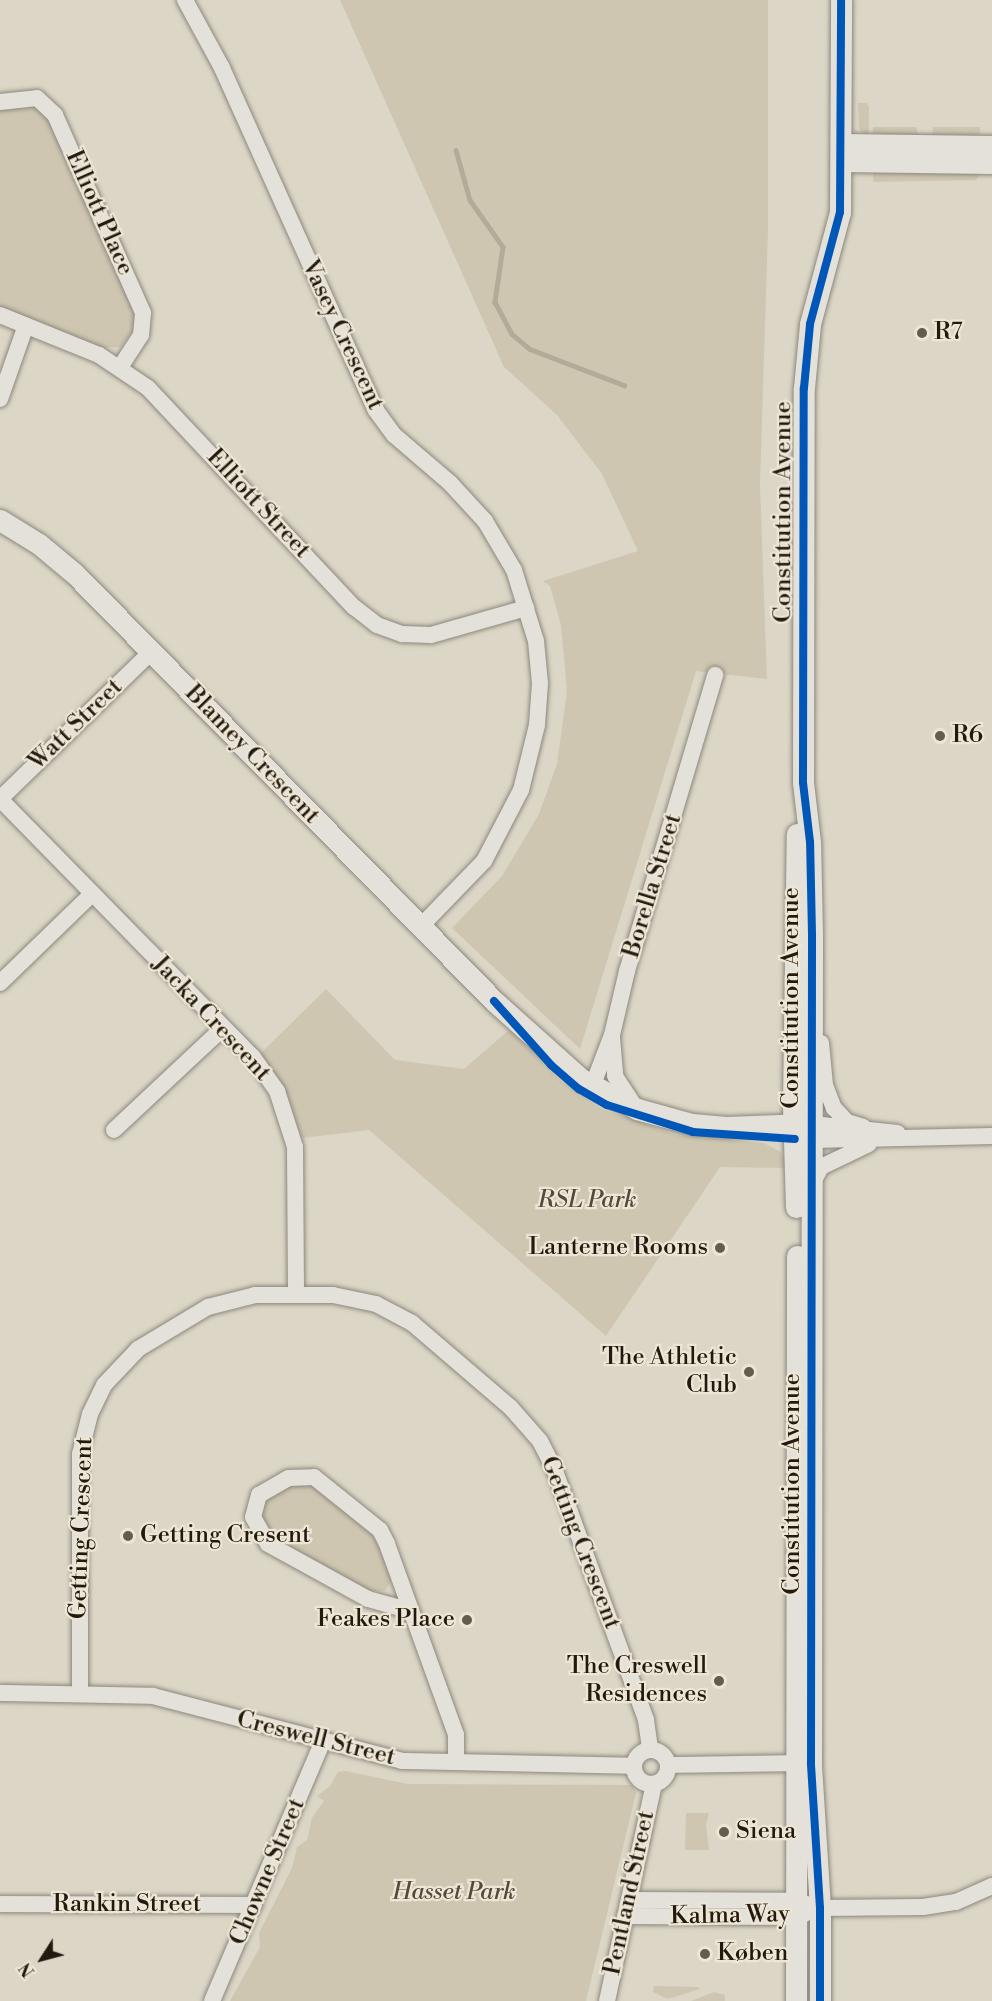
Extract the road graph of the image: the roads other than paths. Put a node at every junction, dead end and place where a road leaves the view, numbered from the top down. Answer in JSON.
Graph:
{"nodes":[{"id":1,"x":185,"y":0,"type":"edge"},
{"id":2,"x":841,"y":0,"type":"edge"},
{"id":3,"x":0,"y":102,"type":"edge"},
{"id":4,"x":992,"y":146,"type":"edge"},
{"id":5,"x":842,"y":153,"type":"junction"},
{"id":6,"x":925,"y":154,"type":"junction"},
{"id":7,"x":992,"y":163,"type":"edge"},
{"id":8,"x":0,"y":315,"type":"edge"},
{"id":9,"x":26,"y":325,"type":"junction"},
{"id":10,"x":120,"y":367,"type":"junction"},
{"id":11,"x":0,"y":399,"type":"edge"},
{"id":12,"x":0,"y":520,"type":"edge"},
{"id":13,"x":526,"y":608,"type":"junction"},
{"id":14,"x":152,"y":652,"type":"junction"},
{"id":15,"x":715,"y":675,"type":"dead end"},
{"id":16,"x":803,"y":782,"type":"junction"},
{"id":17,"x":0,"y":799,"type":"edge"},
{"id":18,"x":92,"y":894,"type":"junction"},
{"id":19,"x":420,"y":927,"type":"junction"},
{"id":20,"x":0,"y":983,"type":"edge"},
{"id":21,"x":812,"y":1005,"type":"junction"},
{"id":22,"x":223,"y":1028,"type":"junction"},
{"id":23,"x":612,"y":1035,"type":"junction"},
{"id":24,"x":590,"y":1091,"type":"junction"},
{"id":25,"x":637,"y":1109,"type":"junction"},
{"id":26,"x":863,"y":1127,"type":"junction"},
{"id":27,"x":114,"y":1130,"type":"dead end"},
{"id":28,"x":803,"y":1132,"type":"junction"},
{"id":29,"x":904,"y":1135,"type":"junction"},
{"id":30,"x":992,"y":1136,"type":"edge"},
{"id":31,"x":882,"y":1140,"type":"junction"},
{"id":32,"x":810,"y":1195,"type":"junction"},
{"id":33,"x":296,"y":1294,"type":"junction"},
{"id":34,"x":804,"y":1399,"type":"junction"},
{"id":35,"x":411,"y":1611,"type":"junction"},
{"id":36,"x":0,"y":1693,"type":"edge"},
{"id":37,"x":80,"y":1693,"type":"junction"},
{"id":38,"x":322,"y":1743,"type":"junction"},
{"id":39,"x":650,"y":1750,"type":"junction"},
{"id":40,"x":456,"y":1762,"type":"junction"},
{"id":41,"x":796,"y":1763,"type":"junction"},
{"id":42,"x":669,"y":1765,"type":"junction"},
{"id":43,"x":634,"y":1766,"type":"junction"},
{"id":44,"x":654,"y":1784,"type":"junction"},
{"id":45,"x":992,"y":1886,"type":"edge"},
{"id":46,"x":0,"y":1904,"type":"edge"},
{"id":47,"x":254,"y":1905,"type":"junction"},
{"id":48,"x":627,"y":1908,"type":"junction"},
{"id":49,"x":820,"y":1908,"type":"junction"},
{"id":50,"x":796,"y":1909,"type":"junction"},
{"id":51,"x":212,"y":2001,"type":"edge"},
{"id":52,"x":607,"y":2001,"type":"edge"},
{"id":53,"x":796,"y":2001,"type":"edge"},
{"id":54,"x":820,"y":2001,"type":"edge"}],
"edges":[{"from":1,"to":13,"type":"street","name":"Vasey Crescent"},
{"from":2,"to":5,"type":"street","name":"Constitution Avenue"},
{"from":3,"to":10,"type":"street","name":"Elliott Place"},
{"from":4,"to":6,"type":"street"},
{"from":5,"to":6,"type":"street"},
{"from":5,"to":16,"type":"street","name":"Constitution Avenue"},
{"from":6,"to":7,"type":"street"},
{"from":8,"to":9,"type":"street","name":"Elliott Street"},
{"from":9,"to":10,"type":"street","name":"Elliott Street"},
{"from":9,"to":11,"type":"street"},
{"from":10,"to":13,"type":"street","name":"Elliott Street"},
{"from":12,"to":14,"type":"street","name":"Blamey Crescent"},
{"from":13,"to":19,"type":"street","name":"Vasey Crescent"},
{"from":14,"to":17,"type":"street","name":"Watt Street"},
{"from":14,"to":19,"type":"street","name":"Blamey Crescent"},
{"from":15,"to":23,"type":"street","name":"Borella Street"},
{"from":16,"to":21,"type":"street","name":"Constitution Avenue"},
{"from":16,"to":28,"type":"street","name":"Constitution Avenue"},
{"from":17,"to":18,"type":"street","name":"Jacka Crescent"},
{"from":18,"to":20,"type":"street"},
{"from":18,"to":22,"type":"street","name":"Jacka Crescent"},
{"from":19,"to":24,"type":"street","name":"Blamey Crescent"},
{"from":21,"to":26,"type":"street"},
{"from":21,"to":28,"type":"street","name":"Constitution Avenue"},
{"from":22,"to":27,"type":"street"},
{"from":22,"to":33,"type":"street","name":"Jacka Crescent"},
{"from":23,"to":24,"type":"street","name":"Borella Street"},
{"from":23,"to":25,"type":"street"},
{"from":24,"to":25,"type":"street","name":"Blamey Crescent"},
{"from":24,"to":28,"type":"street","name":"Blamey Crescent"},
{"from":25,"to":28,"type":"street","name":"Blamey Crescent"},
{"from":26,"to":28,"type":"street"},
{"from":26,"to":29,"type":"street"},
{"from":28,"to":31,"type":"street"},
{"from":28,"to":32,"type":"street","name":"Constitution Avenue"},
{"from":28,"to":34,"type":"street","name":"Constitution Avenue"},
{"from":29,"to":30,"type":"street"},
{"from":29,"to":31,"type":"street"},
{"from":31,"to":32,"type":"street"},
{"from":32,"to":34,"type":"street","name":"Constitution Avenue"},
{"from":33,"to":37,"type":"street","name":"Getting Crescent"},
{"from":33,"to":39,"type":"street","name":"Getting Crescent"},
{"from":34,"to":41,"type":"street","name":"Constitution Avenue"},
{"from":34,"to":49,"type":"street","name":"Constitution Avenue"},
{"from":35,"to":35,"type":"street"},
{"from":35,"to":40,"type":"street"},
{"from":36,"to":37,"type":"street","name":"Creswell Street"},
{"from":37,"to":38,"type":"street","name":"Creswell Street"},
{"from":38,"to":40,"type":"street","name":"Creswell Street"},
{"from":38,"to":47,"type":"street","name":"Chowne Street"},
{"from":39,"to":42,"type":"street"},
{"from":39,"to":43,"type":"street"},
{"from":40,"to":43,"type":"street","name":"Creswell Street"},
{"from":41,"to":42,"type":"street"},
{"from":41,"to":50,"type":"street","name":"Constitution Avenue"},
{"from":42,"to":44,"type":"street"},
{"from":43,"to":44,"type":"street"},
{"from":44,"to":48,"type":"street","name":"Pentland Street"},
{"from":45,"to":49,"type":"street","name":"Kalma Way"},
{"from":46,"to":47,"type":"street","name":"Rankin Street"},
{"from":47,"to":51,"type":"street","name":"Chowne Street"},
{"from":48,"to":50,"type":"street","name":"Kalma Way"},
{"from":48,"to":52,"type":"street","name":"Pentland Street"},
{"from":49,"to":50,"type":"street","name":"Kalma Way"},
{"from":49,"to":54,"type":"street","name":"Constitution Avenue"},
{"from":50,"to":53,"type":"street","name":"Constitution Avenue"}]}
